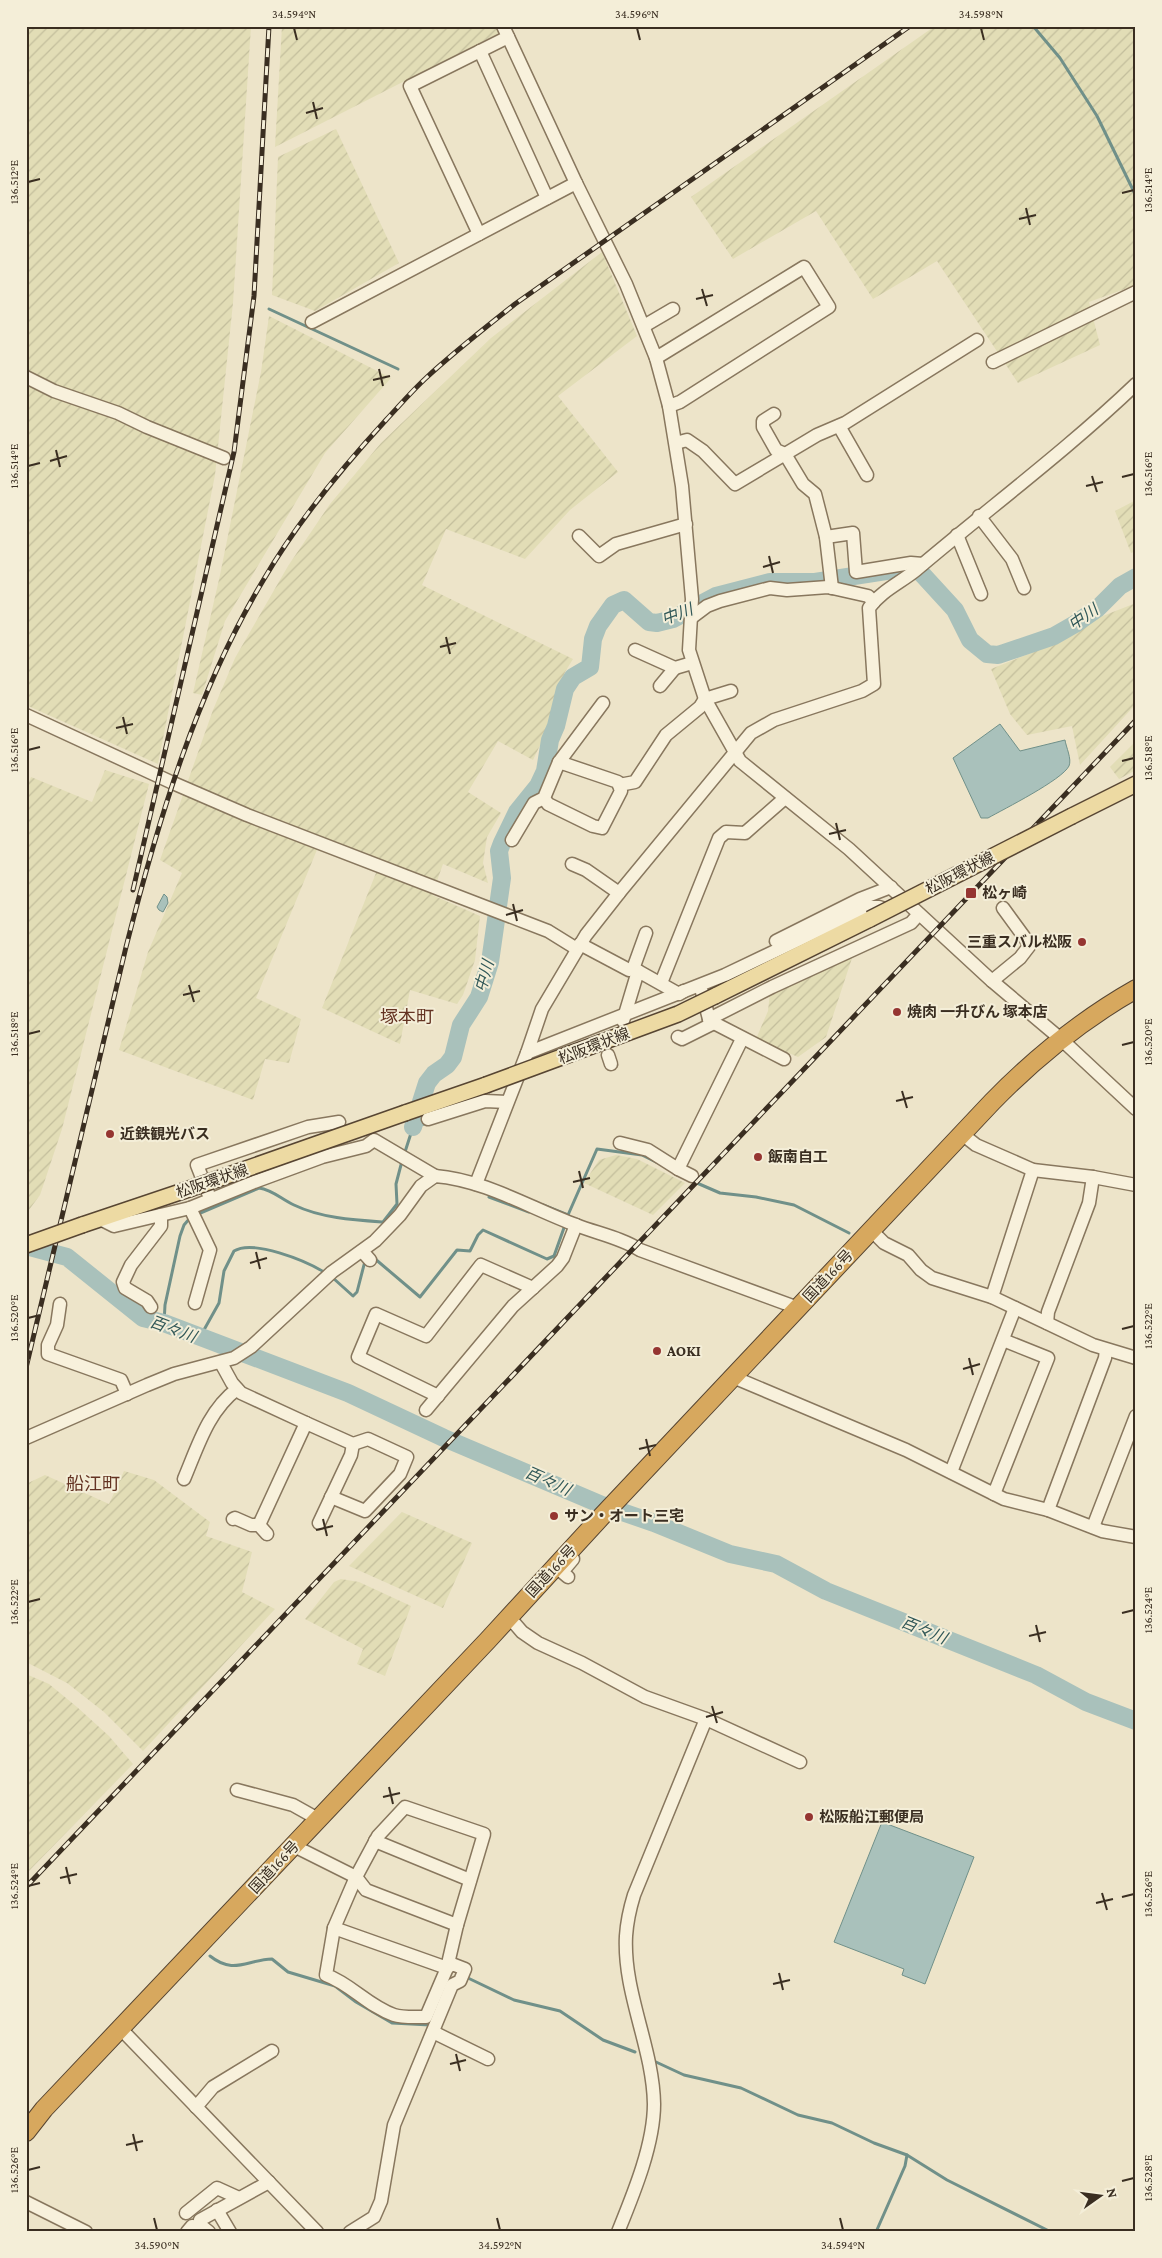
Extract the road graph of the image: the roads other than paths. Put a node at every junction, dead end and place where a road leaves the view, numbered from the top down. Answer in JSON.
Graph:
{"nodes":[{"id":1,"x":506,"y":32,"type":"edge"},
{"id":2,"x":480,"y":51,"type":"junction"},
{"id":3,"x":576,"y":183,"type":"junction"},
{"id":4,"x":547,"y":198,"type":"junction"},
{"id":5,"x":479,"y":234,"type":"junction"},
{"id":6,"x":1136,"y":292,"type":"edge"},
{"id":7,"x":673,"y":308,"type":"dead end"},
{"id":8,"x":312,"y":322,"type":"dead end"},
{"id":9,"x":644,"y":326,"type":"junction"},
{"id":10,"x":977,"y":340,"type":"dead end"},
{"id":11,"x":656,"y":358,"type":"junction"},
{"id":12,"x":993,"y":362,"type":"dead end"},
{"id":13,"x":26,"y":377,"type":"edge"},
{"id":14,"x":1136,"y":384,"type":"edge"},
{"id":15,"x":669,"y":406,"type":"junction"},
{"id":16,"x":774,"y":414,"type":"dead end"},
{"id":17,"x":839,"y":426,"type":"junction"},
{"id":18,"x":676,"y":443,"type":"junction"},
{"id":19,"x":785,"y":454,"type":"junction"},
{"id":20,"x":224,"y":458,"type":"dead end"},
{"id":21,"x":867,"y":474,"type":"dead end"},
{"id":22,"x":979,"y":516,"type":"junction"},
{"id":23,"x":686,"y":524,"type":"junction"},
{"id":24,"x":957,"y":535,"type":"junction"},
{"id":25,"x":579,"y":536,"type":"dead end"},
{"id":26,"x":826,"y":537,"type":"junction"},
{"id":27,"x":919,"y":567,"type":"junction"},
{"id":28,"x":832,"y":588,"type":"junction"},
{"id":29,"x":1024,"y":588,"type":"dead end"},
{"id":30,"x":981,"y":594,"type":"dead end"},
{"id":31,"x":874,"y":602,"type":"junction"},
{"id":32,"x":691,"y":616,"type":"junction"},
{"id":33,"x":635,"y":650,"type":"dead end"},
{"id":34,"x":692,"y":663,"type":"junction"},
{"id":35,"x":675,"y":668,"type":"junction"},
{"id":36,"x":660,"y":686,"type":"dead end"},
{"id":37,"x":731,"y":691,"type":"dead end"},
{"id":38,"x":705,"y":699,"type":"junction"},
{"id":39,"x":603,"y":704,"type":"dead end"},
{"id":40,"x":26,"y":715,"type":"edge"},
{"id":41,"x":735,"y":752,"type":"junction"},
{"id":42,"x":559,"y":762,"type":"junction"},
{"id":43,"x":1136,"y":784,"type":"edge"},
{"id":44,"x":619,"y":785,"type":"junction"},
{"id":45,"x":544,"y":798,"type":"junction"},
{"id":46,"x":785,"y":798,"type":"junction"},
{"id":47,"x":512,"y":840,"type":"dead end"},
{"id":48,"x":572,"y":864,"type":"dead end"},
{"id":49,"x":891,"y":887,"type":"junction"},
{"id":50,"x":619,"y":893,"type":"junction"},
{"id":51,"x":1003,"y":908,"type":"dead end"},
{"id":52,"x":888,"y":910,"type":"junction"},
{"id":53,"x":919,"y":914,"type":"junction"},
{"id":54,"x":646,"y":933,"type":"dead end"},
{"id":55,"x":578,"y":947,"type":"junction"},
{"id":56,"x":635,"y":970,"type":"junction"},
{"id":57,"x":992,"y":981,"type":"junction"},
{"id":58,"x":660,"y":983,"type":"junction"},
{"id":59,"x":700,"y":985,"type":"junction"},
{"id":60,"x":1136,"y":989,"type":"edge"},
{"id":61,"x":679,"y":994,"type":"junction"},
{"id":62,"x":623,"y":1021,"type":"junction"},
{"id":63,"x":711,"y":1021,"type":"junction"},
{"id":64,"x":678,"y":1037,"type":"dead end"},
{"id":65,"x":742,"y":1039,"type":"junction"},
{"id":66,"x":1062,"y":1040,"type":"junction"},
{"id":67,"x":527,"y":1053,"type":"junction"},
{"id":68,"x":784,"y":1059,"type":"dead end"},
{"id":69,"x":507,"y":1102,"type":"junction"},
{"id":70,"x":1136,"y":1109,"type":"edge"},
{"id":71,"x":428,"y":1119,"type":"dead end"},
{"id":72,"x":339,"y":1122,"type":"dead end"},
{"id":73,"x":962,"y":1134,"type":"junction"},
{"id":74,"x":620,"y":1144,"type":"dead end"},
{"id":75,"x":678,"y":1169,"type":"junction"},
{"id":76,"x":1033,"y":1170,"type":"junction"},
{"id":77,"x":435,"y":1176,"type":"junction"},
{"id":78,"x":692,"y":1176,"type":"dead end"},
{"id":79,"x":1094,"y":1177,"type":"junction"},
{"id":80,"x":476,"y":1184,"type":"junction"},
{"id":81,"x":1136,"y":1185,"type":"edge"},
{"id":82,"x":211,"y":1200,"type":"junction"},
{"id":83,"x":193,"y":1214,"type":"junction"},
{"id":84,"x":160,"y":1215,"type":"junction"},
{"id":85,"x":100,"y":1219,"type":"junction"},
{"id":86,"x":569,"y":1223,"type":"junction"},
{"id":87,"x":871,"y":1230,"type":"junction"},
{"id":88,"x":26,"y":1245,"type":"edge"},
{"id":89,"x":533,"y":1288,"type":"junction"},
{"id":90,"x":992,"y":1297,"type":"junction"},
{"id":91,"x":195,"y":1303,"type":"dead end"},
{"id":92,"x":60,"y":1304,"type":"dead end"},
{"id":93,"x":150,"y":1307,"type":"dead end"},
{"id":94,"x":798,"y":1308,"type":"junction"},
{"id":95,"x":1014,"y":1312,"type":"junction"},
{"id":96,"x":1048,"y":1323,"type":"junction"},
{"id":97,"x":1003,"y":1340,"type":"junction"},
{"id":98,"x":1106,"y":1350,"type":"junction"},
{"id":99,"x":1136,"y":1358,"type":"edge"},
{"id":100,"x":221,"y":1363,"type":"junction"},
{"id":101,"x":733,"y":1378,"type":"junction"},
{"id":102,"x":238,"y":1389,"type":"junction"},
{"id":103,"x":127,"y":1394,"type":"junction"},
{"id":104,"x":438,"y":1396,"type":"junction"},
{"id":105,"x":426,"y":1410,"type":"dead end"},
{"id":106,"x":1136,"y":1416,"type":"edge"},
{"id":107,"x":306,"y":1423,"type":"junction"},
{"id":108,"x":26,"y":1438,"type":"edge"},
{"id":109,"x":353,"y":1444,"type":"junction"},
{"id":110,"x":951,"y":1472,"type":"junction"},
{"id":111,"x":184,"y":1479,"type":"dead end"},
{"id":112,"x":994,"y":1494,"type":"junction"},
{"id":113,"x":331,"y":1497,"type":"junction"},
{"id":114,"x":1048,"y":1510,"type":"junction"},
{"id":115,"x":232,"y":1519,"type":"dead end"},
{"id":116,"x":319,"y":1523,"type":"dead end"},
{"id":117,"x":1093,"y":1527,"type":"junction"},
{"id":118,"x":590,"y":1529,"type":"junction"},
{"id":119,"x":1136,"y":1537,"type":"edge"},
{"id":120,"x":568,"y":1577,"type":"dead end"},
{"id":121,"x":509,"y":1617,"type":"junction"},
{"id":122,"x":706,"y":1719,"type":"junction"},
{"id":123,"x":800,"y":1762,"type":"dead end"},
{"id":124,"x":237,"y":1790,"type":"dead end"},
{"id":125,"x":318,"y":1819,"type":"junction"},
{"id":126,"x":375,"y":1841,"type":"junction"},
{"id":127,"x":294,"y":1846,"type":"junction"},
{"id":128,"x":356,"y":1877,"type":"junction"},
{"id":129,"x":470,"y":1880,"type":"junction"},
{"id":130,"x":457,"y":1925,"type":"junction"},
{"id":131,"x":334,"y":1928,"type":"junction"},
{"id":132,"x":447,"y":1968,"type":"junction"},
{"id":133,"x":121,"y":2029,"type":"junction"},
{"id":134,"x":433,"y":2032,"type":"junction"},
{"id":135,"x":272,"y":2051,"type":"dead end"},
{"id":136,"x":488,"y":2059,"type":"dead end"},
{"id":137,"x":196,"y":2106,"type":"junction"},
{"id":138,"x":26,"y":2132,"type":"edge"},
{"id":139,"x":269,"y":2182,"type":"junction"},
{"id":140,"x":239,"y":2198,"type":"junction"},
{"id":141,"x":26,"y":2202,"type":"edge"},
{"id":142,"x":217,"y":2210,"type":"junction"},
{"id":143,"x":186,"y":2214,"type":"dead end"},
{"id":144,"x":200,"y":2220,"type":"dead end"},
{"id":145,"x":86,"y":2232,"type":"edge"},
{"id":146,"x":187,"y":2232,"type":"edge"},
{"id":147,"x":209,"y":2232,"type":"edge"},
{"id":148,"x":230,"y":2232,"type":"edge"},
{"id":149,"x":317,"y":2232,"type":"edge"},
{"id":150,"x":350,"y":2232,"type":"edge"},
{"id":151,"x":618,"y":2232,"type":"edge"}],
"edges":[{"from":1,"to":2,"type":"street"},
{"from":1,"to":3,"type":"street"},
{"from":2,"to":4,"type":"street"},
{"from":2,"to":5,"type":"street"},
{"from":3,"to":4,"type":"street"},
{"from":3,"to":9,"type":"street"},
{"from":4,"to":5,"type":"street"},
{"from":5,"to":8,"type":"street"},
{"from":6,"to":12,"type":"street"},
{"from":7,"to":9,"type":"street"},
{"from":9,"to":11,"type":"street"},
{"from":10,"to":17,"type":"street"},
{"from":11,"to":15,"type":"street"},
{"from":11,"to":15,"type":"street"},
{"from":13,"to":20,"type":"street"},
{"from":14,"to":22,"type":"street"},
{"from":15,"to":18,"type":"street"},
{"from":16,"to":19,"type":"street"},
{"from":17,"to":19,"type":"street"},
{"from":17,"to":21,"type":"street"},
{"from":18,"to":19,"type":"street"},
{"from":18,"to":23,"type":"street"},
{"from":19,"to":26,"type":"street"},
{"from":22,"to":24,"type":"street"},
{"from":22,"to":29,"type":"street"},
{"from":23,"to":25,"type":"street"},
{"from":23,"to":32,"type":"street"},
{"from":24,"to":27,"type":"street"},
{"from":24,"to":30,"type":"street"},
{"from":26,"to":27,"type":"street"},
{"from":26,"to":28,"type":"street"},
{"from":27,"to":31,"type":"street"},
{"from":28,"to":31,"type":"street"},
{"from":28,"to":32,"type":"street"},
{"from":31,"to":41,"type":"street"},
{"from":32,"to":34,"type":"street"},
{"from":33,"to":35,"type":"street"},
{"from":34,"to":35,"type":"street"},
{"from":34,"to":38,"type":"street"},
{"from":35,"to":36,"type":"street"},
{"from":37,"to":38,"type":"street"},
{"from":38,"to":41,"type":"street"},
{"from":38,"to":44,"type":"street"},
{"from":39,"to":42,"type":"street"},
{"from":40,"to":55,"type":"street"},
{"from":41,"to":46,"type":"street"},
{"from":41,"to":50,"type":"street"},
{"from":42,"to":44,"type":"street"},
{"from":42,"to":45,"type":"street"},
{"from":43,"to":52,"type":"main road","name":"松阪環状線","bridge":true},
{"from":44,"to":45,"type":"street"},
{"from":45,"to":47,"type":"street"},
{"from":46,"to":49,"type":"street"},
{"from":46,"to":58,"type":"street"},
{"from":48,"to":50,"type":"street"},
{"from":49,"to":53,"type":"street"},
{"from":49,"to":61,"type":"street"},
{"from":50,"to":55,"type":"street"},
{"from":51,"to":57,"type":"street"},
{"from":52,"to":59,"type":"street"},
{"from":52,"to":85,"type":"main road","name":"松阪環状線","bridge":true},
{"from":53,"to":57,"type":"street"},
{"from":53,"to":63,"type":"street"},
{"from":54,"to":56,"type":"street"},
{"from":55,"to":56,"type":"street"},
{"from":55,"to":67,"type":"street"},
{"from":56,"to":58,"type":"street"},
{"from":56,"to":62,"type":"street"},
{"from":57,"to":66,"type":"street"},
{"from":58,"to":61,"type":"street"},
{"from":59,"to":61,"type":"street"},
{"from":59,"to":63,"type":"street"},
{"from":60,"to":66,"type":"highway","name":"国道166号"},
{"from":61,"to":62,"type":"street"},
{"from":62,"to":67,"type":"street"},
{"from":63,"to":64,"type":"street"},
{"from":63,"to":65,"type":"street"},
{"from":65,"to":68,"type":"street"},
{"from":65,"to":75,"type":"street"},
{"from":66,"to":70,"type":"street"},
{"from":66,"to":73,"type":"highway","name":"国道166号"},
{"from":67,"to":69,"type":"street"},
{"from":69,"to":71,"type":"street"},
{"from":69,"to":80,"type":"street"},
{"from":72,"to":82,"type":"street"},
{"from":73,"to":76,"type":"street"},
{"from":73,"to":87,"type":"highway","name":"国道166号"},
{"from":74,"to":75,"type":"street"},
{"from":75,"to":78,"type":"street"},
{"from":76,"to":79,"type":"street"},
{"from":76,"to":90,"type":"street"},
{"from":77,"to":80,"type":"street"},
{"from":77,"to":82,"type":"street"},
{"from":77,"to":100,"type":"street"},
{"from":79,"to":81,"type":"street"},
{"from":79,"to":96,"type":"street"},
{"from":80,"to":86,"type":"street"},
{"from":82,"to":83,"type":"street"},
{"from":83,"to":84,"type":"street"},
{"from":83,"to":91,"type":"street"},
{"from":84,"to":85,"type":"street"},
{"from":84,"to":93,"type":"street"},
{"from":85,"to":88,"type":"main road","name":"松阪環状線","bridge":true},
{"from":86,"to":89,"type":"street"},
{"from":86,"to":94,"type":"street"},
{"from":87,"to":90,"type":"street"},
{"from":87,"to":94,"type":"highway","name":"国道166号"},
{"from":89,"to":104,"type":"street"},
{"from":89,"to":104,"type":"street"},
{"from":90,"to":95,"type":"street"},
{"from":92,"to":103,"type":"street"},
{"from":94,"to":101,"type":"highway","name":"国道166号"},
{"from":95,"to":96,"type":"street"},
{"from":95,"to":97,"type":"street"},
{"from":96,"to":98,"type":"street"},
{"from":97,"to":110,"type":"street"},
{"from":97,"to":112,"type":"street"},
{"from":98,"to":99,"type":"street"},
{"from":98,"to":114,"type":"street"},
{"from":100,"to":102,"type":"street"},
{"from":100,"to":103,"type":"street"},
{"from":101,"to":110,"type":"street"},
{"from":101,"to":118,"type":"highway","name":"国道166号"},
{"from":102,"to":107,"type":"street"},
{"from":102,"to":111,"type":"street"},
{"from":103,"to":108,"type":"street"},
{"from":104,"to":105,"type":"street"},
{"from":106,"to":117,"type":"street"},
{"from":107,"to":109,"type":"street"},
{"from":107,"to":115,"type":"street"},
{"from":109,"to":113,"type":"street"},
{"from":109,"to":113,"type":"street"},
{"from":110,"to":112,"type":"street"},
{"from":112,"to":114,"type":"street"},
{"from":113,"to":116,"type":"street"},
{"from":114,"to":117,"type":"street"},
{"from":117,"to":119,"type":"street"},
{"from":118,"to":120,"type":"street"},
{"from":118,"to":121,"type":"highway","name":"国道166号"},
{"from":121,"to":122,"type":"street"},
{"from":121,"to":125,"type":"highway","name":"国道166号"},
{"from":122,"to":123,"type":"street"},
{"from":122,"to":151,"type":"street"},
{"from":124,"to":125,"type":"street"},
{"from":125,"to":127,"type":"highway","name":"国道166号"},
{"from":126,"to":128,"type":"street"},
{"from":126,"to":129,"type":"street"},
{"from":126,"to":129,"type":"street"},
{"from":127,"to":128,"type":"street"},
{"from":127,"to":133,"type":"highway","name":"国道166号"},
{"from":128,"to":130,"type":"street"},
{"from":128,"to":131,"type":"street"},
{"from":129,"to":130,"type":"street"},
{"from":130,"to":132,"type":"street"},
{"from":131,"to":132,"type":"street"},
{"from":131,"to":132,"type":"street"},
{"from":132,"to":134,"type":"street"},
{"from":133,"to":137,"type":"street"},
{"from":133,"to":138,"type":"highway","name":"国道166号"},
{"from":134,"to":136,"type":"street"},
{"from":134,"to":150,"type":"street"},
{"from":135,"to":137,"type":"street"},
{"from":137,"to":139,"type":"street"},
{"from":139,"to":140,"type":"street"},
{"from":139,"to":149,"type":"street"},
{"from":140,"to":142,"type":"street"},
{"from":140,"to":143,"type":"street"},
{"from":141,"to":145,"type":"street"},
{"from":142,"to":144,"type":"street"},
{"from":142,"to":148,"type":"street"},
{"from":146,"to":147,"type":"street"}]}
